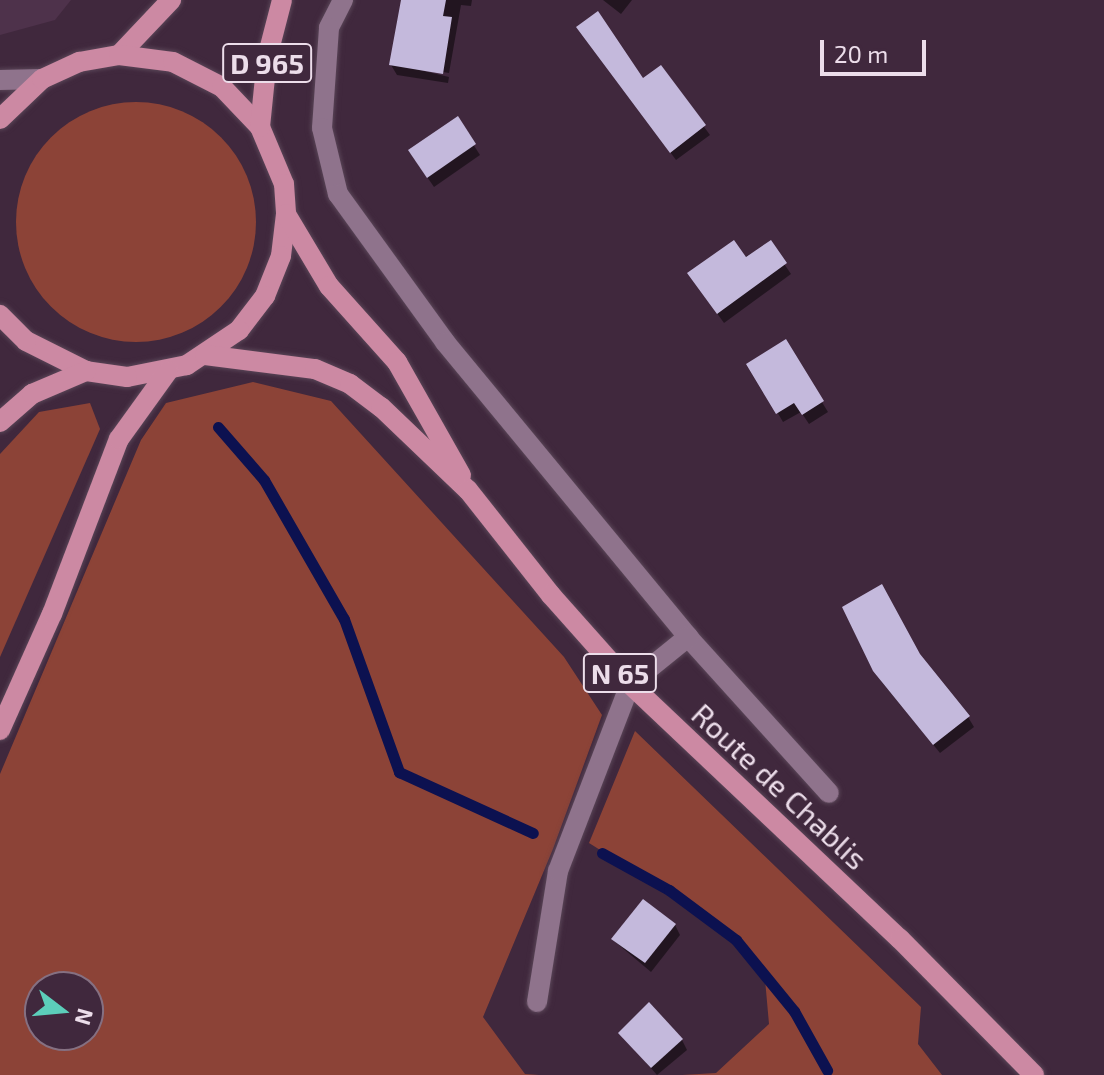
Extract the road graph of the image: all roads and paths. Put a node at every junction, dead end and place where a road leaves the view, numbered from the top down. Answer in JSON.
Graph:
{"nodes":[{"id":1,"x":171,"y":0,"type":"edge"},
{"id":2,"x":282,"y":0,"type":"edge"},
{"id":3,"x":343,"y":0,"type":"edge"},
{"id":4,"x":119,"y":55,"type":"junction"},
{"id":5,"x":42,"y":79,"type":"junction"},
{"id":6,"x":0,"y":80,"type":"edge"},
{"id":7,"x":0,"y":119,"type":"edge"},
{"id":8,"x":260,"y":127,"type":"junction"},
{"id":9,"x":286,"y":214,"type":"junction"},
{"id":10,"x":0,"y":315,"type":"edge"},
{"id":11,"x":205,"y":355,"type":"junction"},
{"id":12,"x":86,"y":371,"type":"junction"},
{"id":13,"x":168,"y":371,"type":"junction"},
{"id":14,"x":0,"y":422,"type":"edge"},
{"id":15,"x":468,"y":490,"type":"junction"},
{"id":16,"x":688,"y":637,"type":"junction"},
{"id":17,"x":630,"y":684,"type":"junction"},
{"id":18,"x":0,"y":730,"type":"edge"},
{"id":19,"x":829,"y":793,"type":"dead end"},
{"id":20,"x":537,"y":1002,"type":"dead end"},
{"id":21,"x":1034,"y":1075,"type":"edge"}],
"edges":[{"from":1,"to":4,"type":"main road"},
{"from":2,"to":8,"type":"main road","number":"D 965"},
{"from":3,"to":16,"type":"street"},
{"from":4,"to":5,"type":"main road"},
{"from":4,"to":8,"type":"main road"},
{"from":5,"to":6,"type":"street"},
{"from":5,"to":7,"type":"main road"},
{"from":8,"to":9,"type":"main road"},
{"from":9,"to":11,"type":"main road"},
{"from":9,"to":15,"type":"main road","number":"N 65"},
{"from":10,"to":12,"type":"main road"},
{"from":11,"to":13,"type":"main road"},
{"from":11,"to":15,"type":"main road","number":"N 65"},
{"from":12,"to":13,"type":"main road"},
{"from":12,"to":14,"type":"main road"},
{"from":13,"to":18,"type":"main road"},
{"from":15,"to":17,"type":"main road","name":"Route de Chablis","number":"N 65"},
{"from":16,"to":17,"type":"street"},
{"from":16,"to":19,"type":"street"},
{"from":17,"to":20,"type":"street"},
{"from":17,"to":21,"type":"main road","name":"Route de Chablis","number":"N 65"}]}
